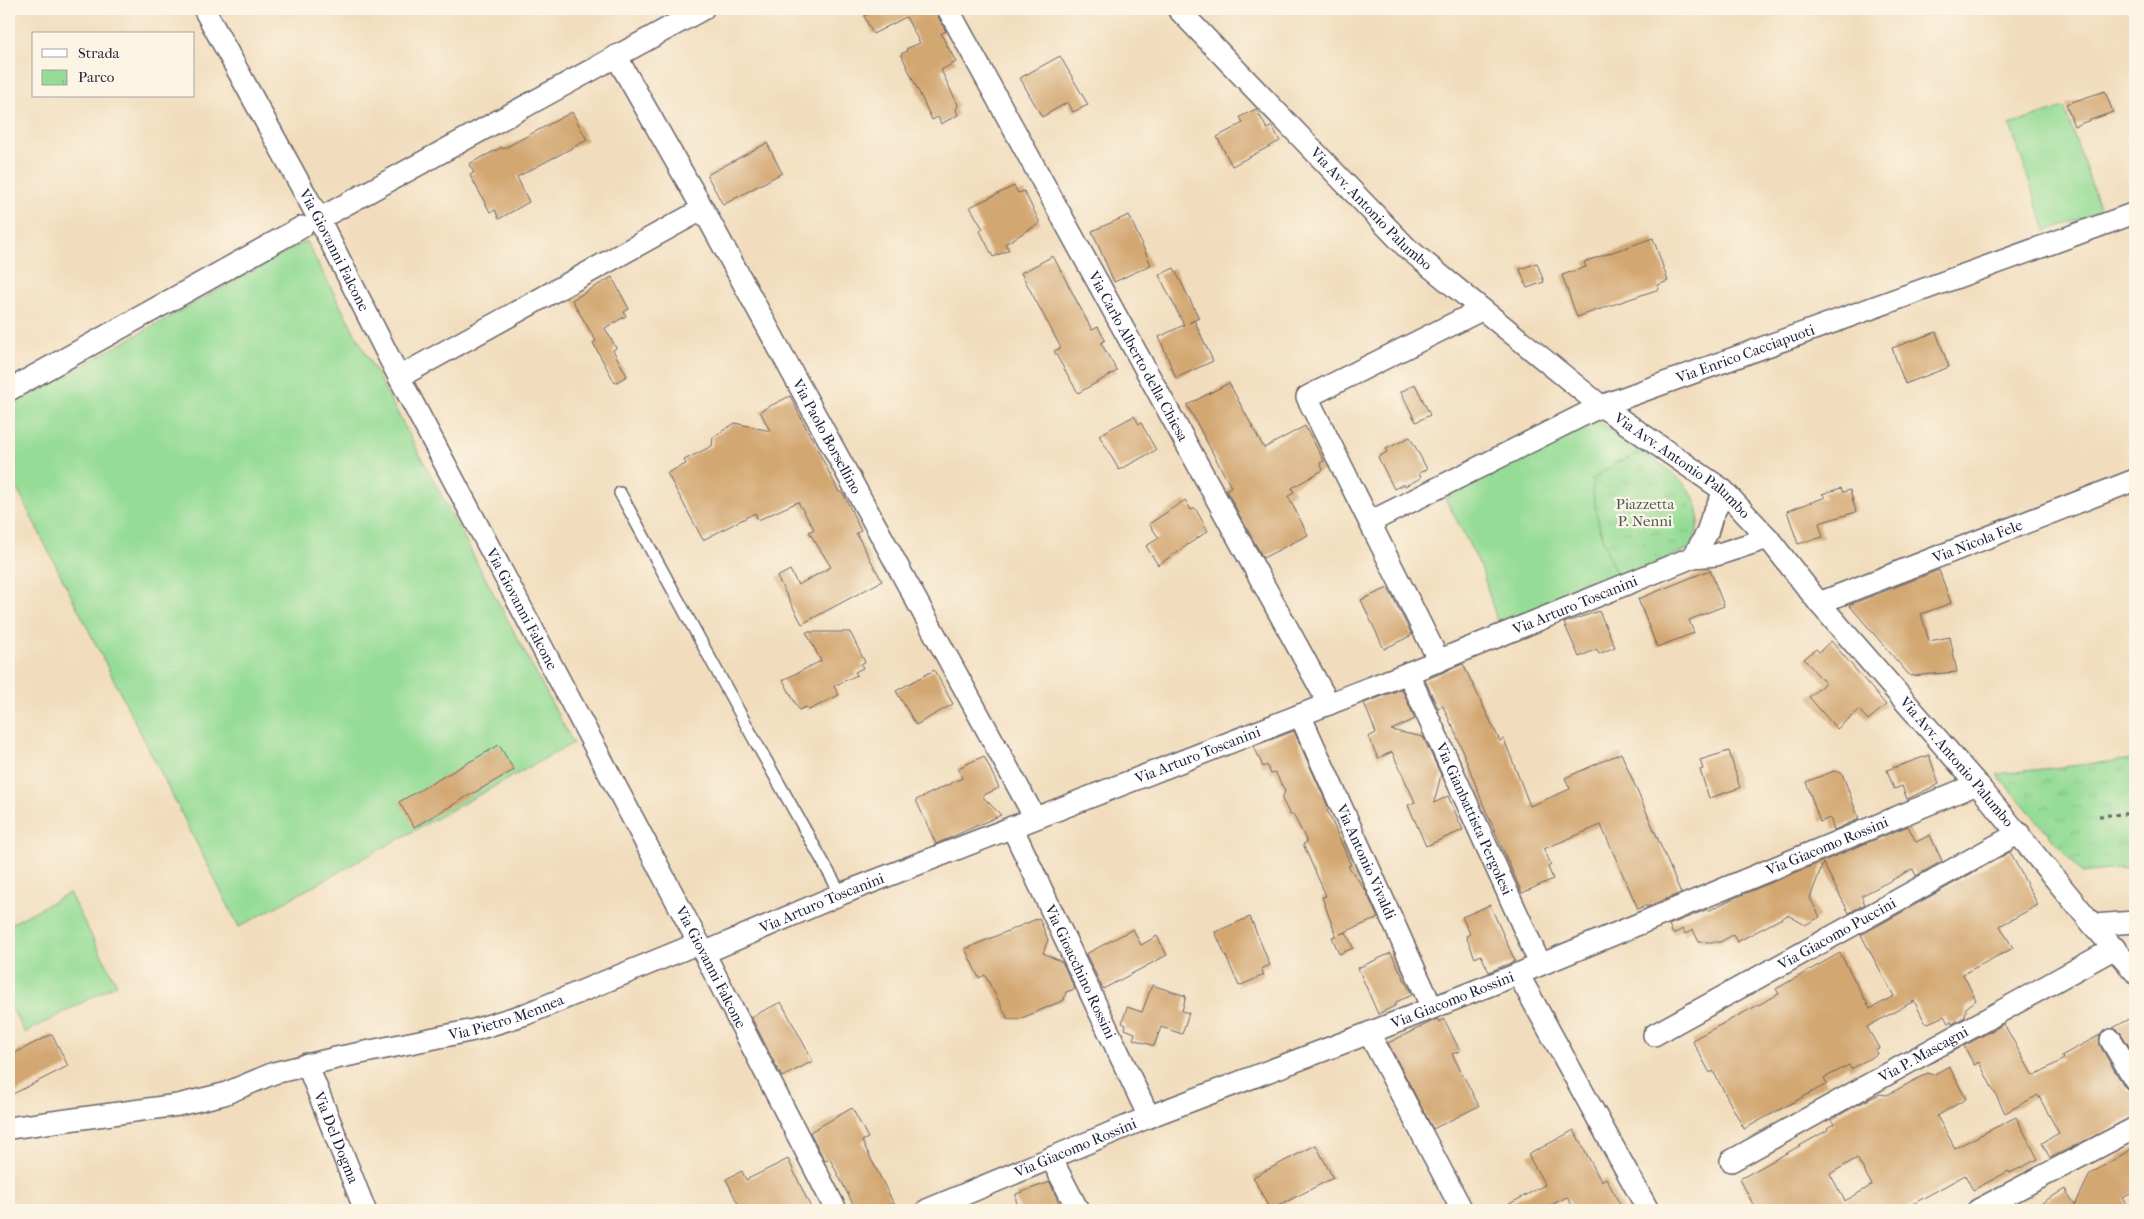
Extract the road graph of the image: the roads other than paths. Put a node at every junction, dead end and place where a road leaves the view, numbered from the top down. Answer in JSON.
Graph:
{"nodes":[{"id":1,"x":204,"y":9,"type":"edge"},
{"id":2,"x":703,"y":9,"type":"edge"},
{"id":3,"x":948,"y":9,"type":"edge"},
{"id":4,"x":1178,"y":9,"type":"edge"},
{"id":5,"x":616,"y":56,"type":"junction"},
{"id":6,"x":703,"y":209,"type":"junction"},
{"id":7,"x":2135,"y":213,"type":"edge"},
{"id":8,"x":311,"y":223,"type":"junction"},
{"id":9,"x":1481,"y":310,"type":"junction"},
{"id":10,"x":399,"y":377,"type":"junction"},
{"id":11,"x":9,"y":390,"type":"edge"},
{"id":12,"x":1601,"y":406,"type":"junction"},
{"id":13,"x":2135,"y":480,"type":"edge"},
{"id":14,"x":620,"y":493,"type":"dead end"},
{"id":15,"x":1724,"y":493,"type":"junction"},
{"id":16,"x":1370,"y":522,"type":"junction"},
{"id":17,"x":1768,"y":538,"type":"junction"},
{"id":18,"x":1693,"y":557,"type":"junction"},
{"id":19,"x":1819,"y":604,"type":"junction"},
{"id":20,"x":1439,"y":660,"type":"junction"},
{"id":21,"x":1408,"y":673,"type":"junction"},
{"id":22,"x":1329,"y":704,"type":"junction"},
{"id":23,"x":1300,"y":715,"type":"junction"},
{"id":24,"x":1977,"y":784,"type":"junction"},
{"id":25,"x":1035,"y":818,"type":"junction"},
{"id":26,"x":1012,"y":827,"type":"junction"},
{"id":27,"x":2019,"y":833,"type":"junction"},
{"id":28,"x":841,"y":894,"type":"junction"},
{"id":29,"x":2135,"y":922,"type":"edge"},
{"id":30,"x":2093,"y":925,"type":"junction"},
{"id":31,"x":702,"y":948,"type":"junction"},
{"id":32,"x":2115,"y":948,"type":"junction"},
{"id":33,"x":1540,"y":964,"type":"junction"},
{"id":34,"x":2135,"y":972,"type":"edge"},
{"id":35,"x":1518,"y":974,"type":"junction"},
{"id":36,"x":1432,"y":1008,"type":"junction"},
{"id":37,"x":1369,"y":1033,"type":"junction"},
{"id":38,"x":1654,"y":1035,"type":"dead end"},
{"id":39,"x":2111,"y":1040,"type":"dead end"},
{"id":40,"x":307,"y":1064,"type":"junction"},
{"id":41,"x":2135,"y":1080,"type":"edge"},
{"id":42,"x":1149,"y":1117,"type":"junction"},
{"id":43,"x":9,"y":1128,"type":"edge"},
{"id":44,"x":2135,"y":1128,"type":"edge"},
{"id":45,"x":1050,"y":1158,"type":"junction"},
{"id":46,"x":1731,"y":1161,"type":"dead end"},
{"id":47,"x":365,"y":1210,"type":"edge"},
{"id":48,"x":836,"y":1210,"type":"edge"},
{"id":49,"x":927,"y":1210,"type":"edge"},
{"id":50,"x":1078,"y":1210,"type":"edge"},
{"id":51,"x":1462,"y":1210,"type":"edge"},
{"id":52,"x":1648,"y":1210,"type":"edge"},
{"id":53,"x":1978,"y":1210,"type":"edge"}],
"edges":[{"from":1,"to":8,"type":"street","name":"Via Giovanni Falcone"},
{"from":2,"to":5,"type":"street"},
{"from":3,"to":22,"type":"street","name":"Via Carlo Alberto della Chiesa"},
{"from":4,"to":9,"type":"street","name":"Via Avv. Antonio Palumbo"},
{"from":5,"to":6,"type":"street","name":"Via Paolo Borsellino"},
{"from":5,"to":8,"type":"street"},
{"from":6,"to":10,"type":"street"},
{"from":6,"to":25,"type":"street","name":"Via Paolo Borsellino"},
{"from":7,"to":12,"type":"street","name":"Via Enrico Cacciapuoti"},
{"from":8,"to":10,"type":"street","name":"Via Giovanni Falcone"},
{"from":8,"to":11,"type":"street"},
{"from":9,"to":12,"type":"street","name":"Via Avv. Antonio Palumbo"},
{"from":9,"to":16,"type":"street"},
{"from":10,"to":31,"type":"street","name":"Via Giovanni Falcone"},
{"from":12,"to":15,"type":"street","name":"Via Avv. Antonio Palumbo"},
{"from":12,"to":16,"type":"street","name":"Via Enrico Cacciapuoti"},
{"from":13,"to":19,"type":"street","name":"Via Nicola Fele"},
{"from":14,"to":28,"type":"lane"},
{"from":15,"to":17,"type":"street","name":"Via Avv. Antonio Palumbo"},
{"from":15,"to":18,"type":"street"},
{"from":16,"to":20,"type":"street"},
{"from":17,"to":18,"type":"street","name":"Via Arturo Toscanini"},
{"from":17,"to":19,"type":"street","name":"Via Avv. Antonio Palumbo"},
{"from":18,"to":20,"type":"street","name":"Via Arturo Toscanini"},
{"from":19,"to":24,"type":"street","name":"Via Avv. Antonio Palumbo"},
{"from":20,"to":21,"type":"street","name":"Via Arturo Toscanini"},
{"from":21,"to":22,"type":"street","name":"Via Arturo Toscanini"},
{"from":21,"to":33,"type":"street","name":"Via Gianbattista Pergolesi"},
{"from":22,"to":23,"type":"street","name":"Via Arturo Toscanini"},
{"from":23,"to":25,"type":"street","name":"Via Arturo Toscanini"},
{"from":23,"to":36,"type":"street","name":"Via Antonio Vivaldi"},
{"from":24,"to":27,"type":"street","name":"Via Avv. Antonio Palumbo"},
{"from":24,"to":33,"type":"street","name":"Via Giacomo Rossini"},
{"from":25,"to":26,"type":"street","name":"Via Arturo Toscanini"},
{"from":26,"to":28,"type":"street","name":"Via Arturo Toscanini"},
{"from":26,"to":42,"type":"street","name":"Via Gioacchino Rossini"},
{"from":27,"to":30,"type":"street","name":"Via Avv. Antonio Palumbo"},
{"from":27,"to":38,"type":"street","name":"Via Giacomo Puccini"},
{"from":28,"to":31,"type":"street","name":"Via Arturo Toscanini"},
{"from":29,"to":30,"type":"street"},
{"from":30,"to":32,"type":"street","name":"Via Avv. Antonio Palumbo"},
{"from":31,"to":40,"type":"street","name":"Via Pietro Mennea"},
{"from":31,"to":48,"type":"street","name":"Via Giovanni Falcone"},
{"from":32,"to":34,"type":"street","name":"Via Avv. Antonio Palumbo"},
{"from":32,"to":46,"type":"street","name":"Via P. Mascagni"},
{"from":33,"to":35,"type":"street","name":"Via Giacomo Rossini"},
{"from":35,"to":36,"type":"street","name":"Via Giacomo Rossini"},
{"from":35,"to":52,"type":"street"},
{"from":36,"to":37,"type":"street","name":"Via Giacomo Rossini"},
{"from":37,"to":42,"type":"street","name":"Via Giacomo Rossini"},
{"from":37,"to":51,"type":"street"},
{"from":39,"to":41,"type":"street"},
{"from":40,"to":43,"type":"street","name":"Via Pietro Mennea"},
{"from":40,"to":47,"type":"street","name":"Via Del Dogma"},
{"from":42,"to":45,"type":"street","name":"Via Giacomo Rossini"},
{"from":44,"to":53,"type":"street"},
{"from":45,"to":49,"type":"street","name":"Via Giacomo Rossini"},
{"from":45,"to":50,"type":"street"}]}
